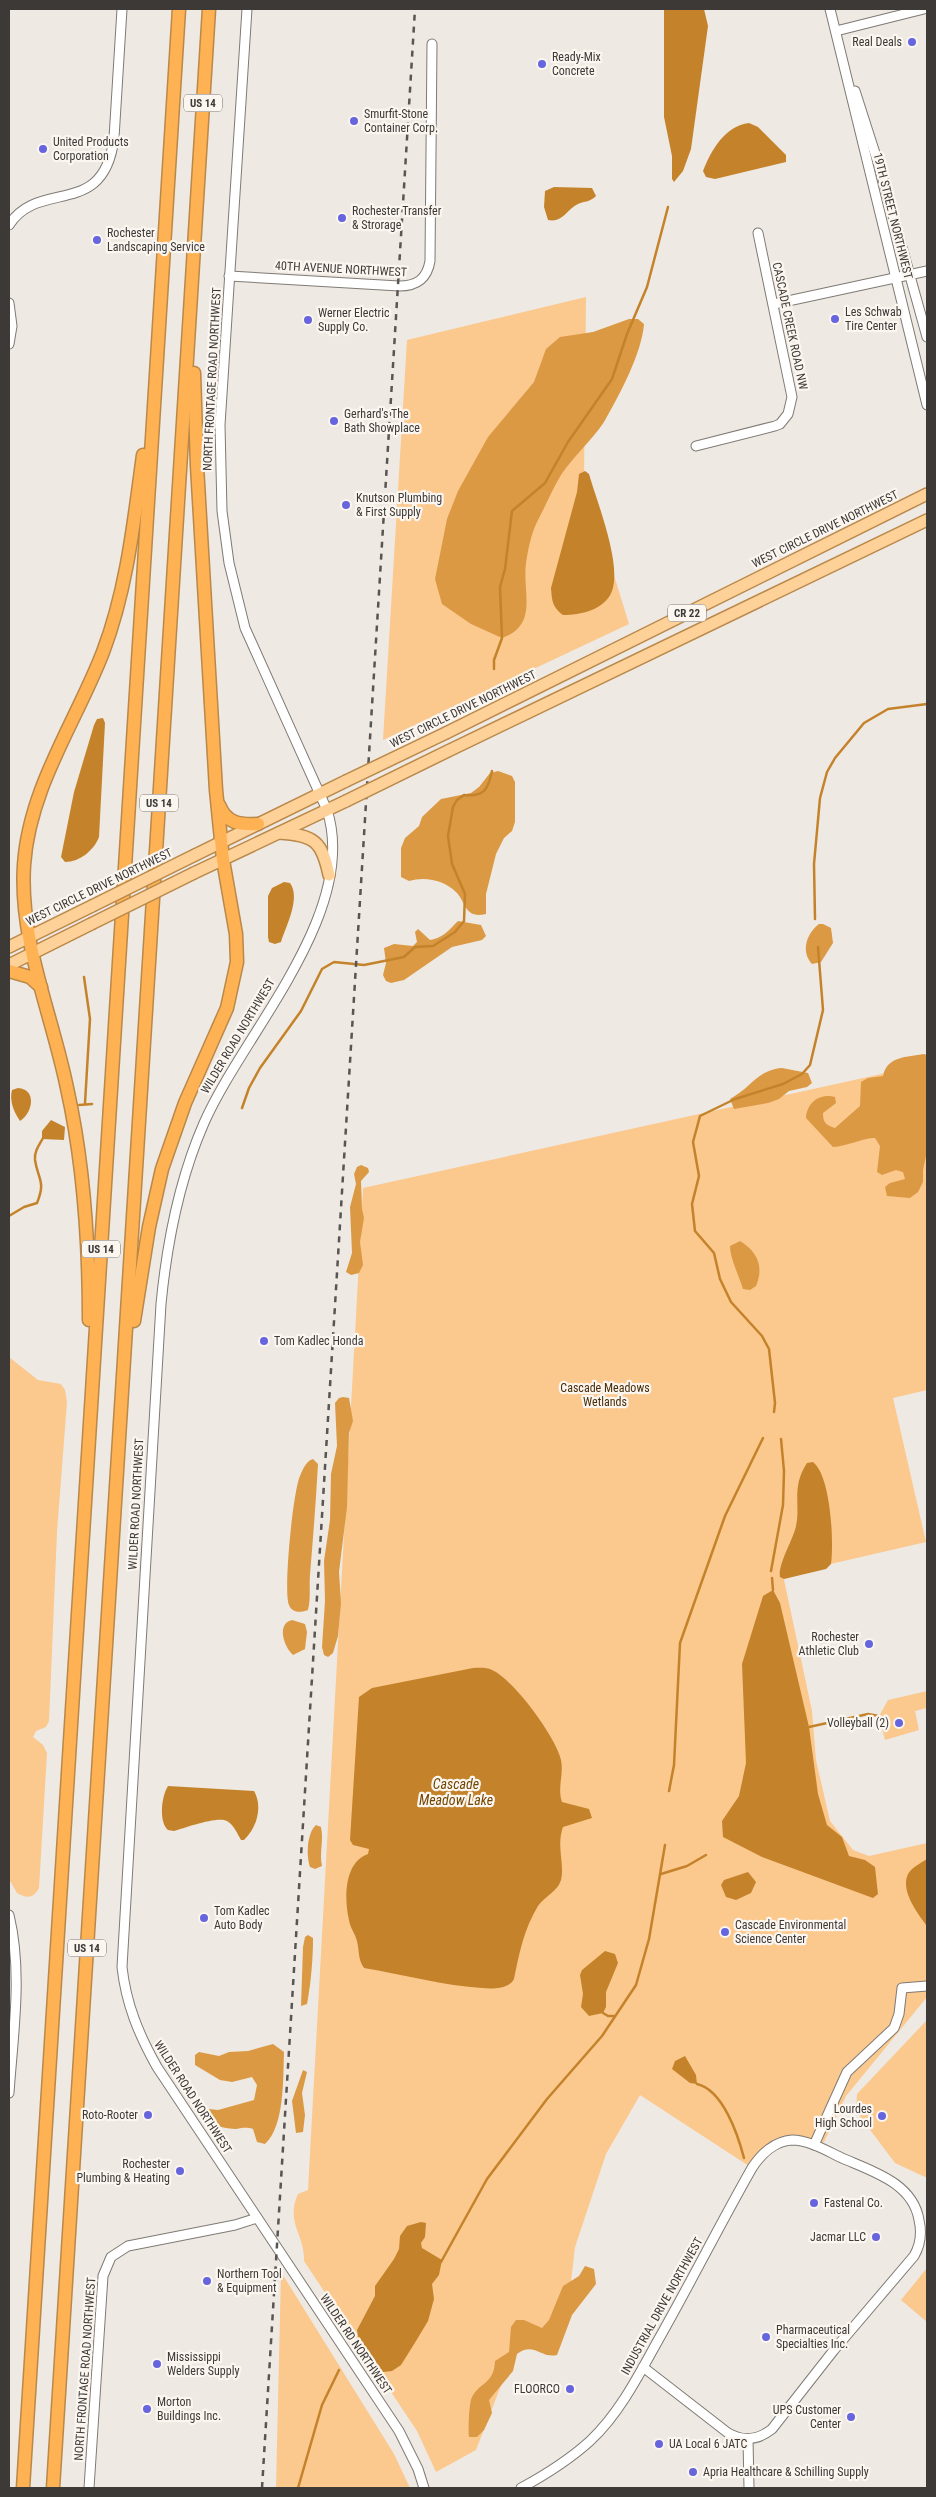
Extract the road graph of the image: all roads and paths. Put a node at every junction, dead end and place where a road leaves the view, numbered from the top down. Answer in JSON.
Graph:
{"nodes":[{"id":1,"x":122,"y":9,"type":"edge"},
{"id":2,"x":179,"y":9,"type":"edge"},
{"id":3,"x":209,"y":9,"type":"edge"},
{"id":4,"x":247,"y":9,"type":"edge"},
{"id":5,"x":830,"y":9,"type":"edge"},
{"id":6,"x":924,"y":9,"type":"edge"},
{"id":7,"x":836,"y":32,"type":"junction"},
{"id":8,"x":432,"y":44,"type":"dead end"},
{"id":9,"x":197,"y":197,"type":"junction"},
{"id":10,"x":9,"y":225,"type":"edge"},
{"id":11,"x":758,"y":233,"type":"dead end"},
{"id":12,"x":927,"y":271,"type":"edge"},
{"id":13,"x":911,"y":274,"type":"junction"},
{"id":14,"x":229,"y":276,"type":"junction"},
{"id":15,"x":896,"y":278,"type":"junction"},
{"id":16,"x":9,"y":303,"type":"edge"},
{"id":17,"x":774,"y":304,"type":"junction"},
{"id":18,"x":927,"y":337,"type":"edge"},
{"id":19,"x":9,"y":344,"type":"edge"},
{"id":20,"x":157,"y":358,"type":"junction"},
{"id":21,"x":927,"y":405,"type":"edge"},
{"id":22,"x":696,"y":446,"type":"dead end"},
{"id":23,"x":927,"y":494,"type":"edge"},
{"id":24,"x":927,"y":520,"type":"edge"},
{"id":25,"x":320,"y":793,"type":"junction"},
{"id":26,"x":216,"y":798,"type":"junction"},
{"id":27,"x":327,"y":810,"type":"junction"},
{"id":28,"x":258,"y":824,"type":"junction"},
{"id":29,"x":278,"y":833,"type":"junction"},
{"id":30,"x":221,"y":842,"type":"junction"},
{"id":31,"x":223,"y":860,"type":"junction"},
{"id":32,"x":329,"y":876,"type":"junction"},
{"id":33,"x":28,"y":938,"type":"junction"},
{"id":34,"x":9,"y":947,"type":"edge"},
{"id":35,"x":32,"y":954,"type":"junction"},
{"id":36,"x":9,"y":966,"type":"edge"},
{"id":37,"x":9,"y":971,"type":"edge"},
{"id":38,"x":42,"y":989,"type":"junction"},
{"id":39,"x":121,"y":1408,"type":"junction"},
{"id":40,"x":88,"y":1458,"type":"junction"},
{"id":41,"x":9,"y":1915,"type":"edge"},
{"id":42,"x":927,"y":1986,"type":"edge"},
{"id":43,"x":9,"y":2093,"type":"edge"},
{"id":44,"x":814,"y":2145,"type":"junction"},
{"id":45,"x":257,"y":2218,"type":"junction"},
{"id":46,"x":644,"y":2367,"type":"junction"},
{"id":47,"x":748,"y":2439,"type":"junction"},
{"id":48,"x":23,"y":2488,"type":"edge"},
{"id":49,"x":53,"y":2488,"type":"edge"},
{"id":50,"x":88,"y":2488,"type":"edge"},
{"id":51,"x":424,"y":2488,"type":"edge"},
{"id":52,"x":521,"y":2488,"type":"edge"},
{"id":53,"x":749,"y":2488,"type":"edge"}],
"edges":[{"from":1,"to":10,"type":"street"},
{"from":2,"to":20,"type":"highway","number":"US 14"},
{"from":3,"to":9,"type":"highway","number":"US 14"},
{"from":4,"to":14,"type":"street","name":"NORTH FRONTAGE ROAD NORTHWEST"},
{"from":5,"to":7,"type":"street","name":"19TH STREET NORTHWEST"},
{"from":6,"to":7,"type":"street"},
{"from":7,"to":13,"type":"street","name":"19TH STREET NORTHWEST"},
{"from":7,"to":15,"type":"street","name":"19TH STREET NORTHWEST"},
{"from":8,"to":14,"type":"street","name":"40TH AVENUE NORTHWEST"},
{"from":9,"to":26,"type":"highway"},
{"from":9,"to":39,"type":"highway","number":"US 14"},
{"from":11,"to":17,"type":"street","name":"CASCADE CREEK ROAD NW"},
{"from":12,"to":13,"type":"street"},
{"from":13,"to":15,"type":"street"},
{"from":13,"to":18,"type":"street","name":"19TH STREET NORTHWEST"},
{"from":14,"to":25,"type":"street","name":"NORTH FRONTAGE ROAD NORTHWEST"},
{"from":15,"to":17,"type":"street"},
{"from":15,"to":21,"type":"street","name":"19TH STREET NORTHWEST"},
{"from":16,"to":19,"type":"street"},
{"from":17,"to":22,"type":"street","name":"CASCADE CREEK ROAD NW"},
{"from":20,"to":33,"type":"highway"},
{"from":20,"to":40,"type":"highway","number":"US 14"},
{"from":23,"to":25,"type":"main road","name":"WEST CIRCLE DRIVE NORTHWEST","number":"CR 22","bridge":true},
{"from":24,"to":27,"type":"main road","number":"CR 22","bridge":true},
{"from":25,"to":27,"type":"street","name":"WILDER ROAD NORTHWEST"},
{"from":25,"to":28,"type":"main road","name":"WEST CIRCLE DRIVE NORTHWEST"},
{"from":26,"to":28,"type":"highway"},
{"from":26,"to":30,"type":"highway"},
{"from":27,"to":29,"type":"main road","number":"CR 22"},
{"from":27,"to":32,"type":"street","name":"WILDER ROAD NORTHWEST"},
{"from":28,"to":30,"type":"main road","name":"WEST CIRCLE DRIVE NORTHWEST"},
{"from":29,"to":31,"type":"main road","number":"CR 22"},
{"from":29,"to":32,"type":"main road"},
{"from":30,"to":31,"type":"highway"},
{"from":30,"to":33,"type":"main road","name":"WEST CIRCLE DRIVE NORTHWEST","bridge":true},
{"from":31,"to":35,"type":"main road","number":"CR 22","bridge":true},
{"from":31,"to":39,"type":"highway"},
{"from":32,"to":45,"type":"street","name":"WILDER ROAD NORTHWEST"},
{"from":33,"to":34,"type":"main road","name":"WEST CIRCLE DRIVE NORTHWEST"},
{"from":33,"to":35,"type":"highway"},
{"from":35,"to":36,"type":"main road","number":"CR 22"},
{"from":35,"to":38,"type":"highway"},
{"from":37,"to":38,"type":"highway"},
{"from":38,"to":40,"type":"highway"},
{"from":39,"to":49,"type":"highway","number":"US 14"},
{"from":40,"to":48,"type":"highway","number":"US 14"},
{"from":41,"to":43,"type":"street"},
{"from":42,"to":44,"type":"street"},
{"from":44,"to":46,"type":"street","name":"INDUSTRIAL DRIVE NORTHWEST"},
{"from":44,"to":47,"type":"street","name":"INDUSTRIAL DRIVE NORTHWEST"},
{"from":45,"to":50,"type":"street","name":"NORTH FRONTAGE ROAD NORTHWEST"},
{"from":45,"to":51,"type":"street","name":"WILDER RD NORTHWEST"},
{"from":46,"to":47,"type":"street"},
{"from":46,"to":52,"type":"street","name":"INDUSTRIAL DRIVE NORTHWEST"},
{"from":47,"to":53,"type":"street"}]}
